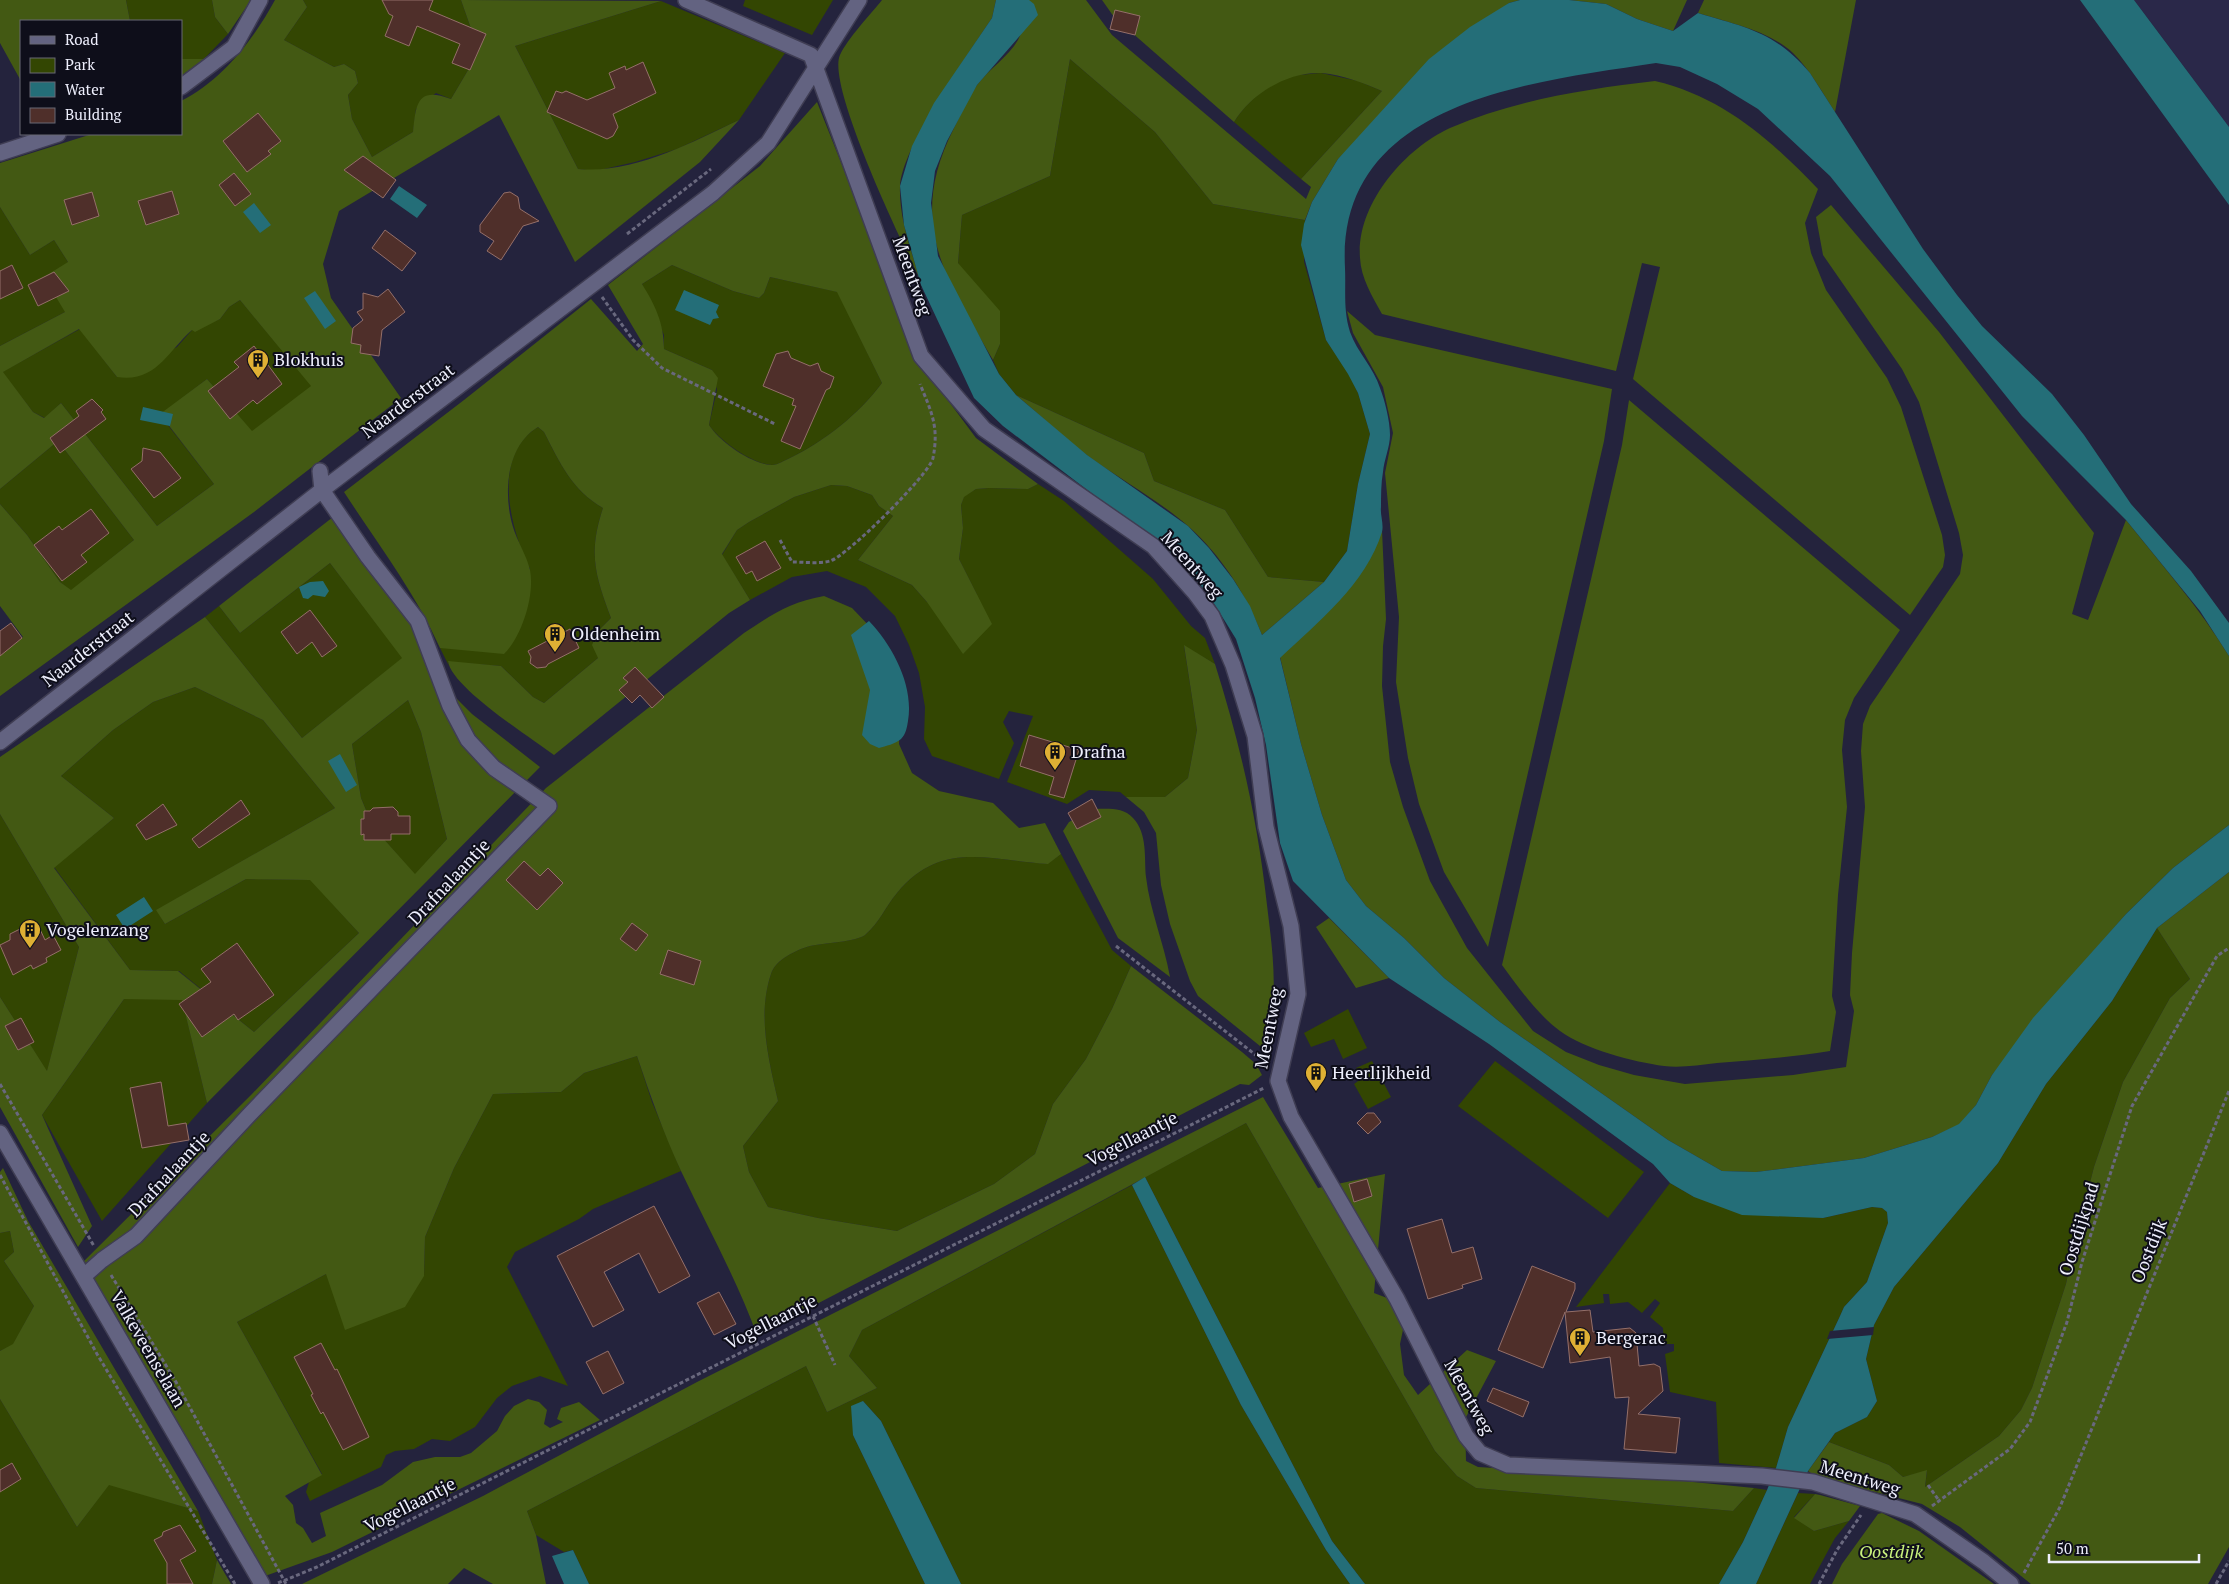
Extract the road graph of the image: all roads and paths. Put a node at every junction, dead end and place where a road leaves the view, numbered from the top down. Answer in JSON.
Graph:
{"nodes":[{"id":1,"x":260,"y":0,"type":"edge"},
{"id":2,"x":686,"y":0,"type":"edge"},
{"id":3,"x":859,"y":0,"type":"edge"},
{"id":4,"x":816,"y":70,"type":"junction"},
{"id":5,"x":182,"y":86,"type":"edge"},
{"id":6,"x":55,"y":135,"type":"edge"},
{"id":7,"x":0,"y":152,"type":"edge"},
{"id":8,"x":593,"y":284,"type":"junction"},
{"id":9,"x":921,"y":356,"type":"junction"},
{"id":10,"x":775,"y":424,"type":"dead end"},
{"id":11,"x":320,"y":471,"type":"dead end"},
{"id":12,"x":322,"y":490,"type":"junction"},
{"id":13,"x":780,"y":540,"type":"dead end"},
{"id":14,"x":0,"y":742,"type":"edge"},
{"id":15,"x":1116,"y":946,"type":"dead end"},
{"id":16,"x":2229,"y":948,"type":"edge"},
{"id":17,"x":1280,"y":1063,"type":"junction"},
{"id":18,"x":1278,"y":1081,"type":"junction"},
{"id":19,"x":0,"y":1084,"type":"edge"},
{"id":20,"x":2229,"y":1090,"type":"edge"},
{"id":21,"x":0,"y":1133,"type":"edge"},
{"id":22,"x":0,"y":1175,"type":"edge"},
{"id":23,"x":102,"y":1260,"type":"junction"},
{"id":24,"x":84,"y":1276,"type":"junction"},
{"id":25,"x":813,"y":1316,"type":"junction"},
{"id":26,"x":835,"y":1365,"type":"dead end"},
{"id":27,"x":1928,"y":1485,"type":"dead end"},
{"id":28,"x":1872,"y":1500,"type":"junction"},
{"id":29,"x":2229,"y":1561,"type":"edge"},
{"id":30,"x":2016,"y":1580,"type":"edge"},
{"id":31,"x":285,"y":1582,"type":"edge"},
{"id":32,"x":235,"y":1584,"type":"edge"},
{"id":33,"x":262,"y":1584,"type":"edge"},
{"id":34,"x":275,"y":1584,"type":"edge"},
{"id":35,"x":1819,"y":1584,"type":"edge"},
{"id":36,"x":2216,"y":1584,"type":"edge"}],
"edges":[{"from":1,"to":5,"type":"street"},
{"from":2,"to":4,"type":"street","name":"Meentweg"},
{"from":3,"to":4,"type":"street","name":"Naarderstraat"},
{"from":4,"to":8,"type":"street","name":"Naarderstraat"},
{"from":4,"to":9,"type":"street","name":"Meentweg"},
{"from":6,"to":7,"type":"street"},
{"from":8,"to":10,"type":"path"},
{"from":8,"to":12,"type":"street","name":"Naarderstraat"},
{"from":9,"to":13,"type":"path"},
{"from":9,"to":17,"type":"street","name":"Meentweg"},
{"from":11,"to":12,"type":"street","name":"Drafnalaantje"},
{"from":12,"to":14,"type":"street","name":"Naarderstraat"},
{"from":12,"to":23,"type":"street","name":"Drafnalaantje"},
{"from":15,"to":17,"type":"path"},
{"from":16,"to":27,"type":"path","name":"Oostdijkpad"},
{"from":17,"to":18,"type":"street","name":"Meentweg"},
{"from":18,"to":25,"type":"path","name":"Vogellaantje"},
{"from":18,"to":28,"type":"street","name":"Meentweg"},
{"from":19,"to":23,"type":"path"},
{"from":20,"to":30,"type":"path","name":"Oostdijk"},
{"from":21,"to":24,"type":"street","name":"Valkeveenselaan"},
{"from":22,"to":32,"type":"path"},
{"from":23,"to":24,"type":"street","name":"Drafnalaantje"},
{"from":23,"to":31,"type":"path"},
{"from":24,"to":33,"type":"street","name":"Valkeveenselaan"},
{"from":25,"to":26,"type":"path"},
{"from":25,"to":31,"type":"path","name":"Vogellaantje"},
{"from":28,"to":30,"type":"street","name":"Meentweg"},
{"from":28,"to":35,"type":"path"},
{"from":29,"to":36,"type":"path"},
{"from":31,"to":34,"type":"path","name":"Vogellaantje"}]}
